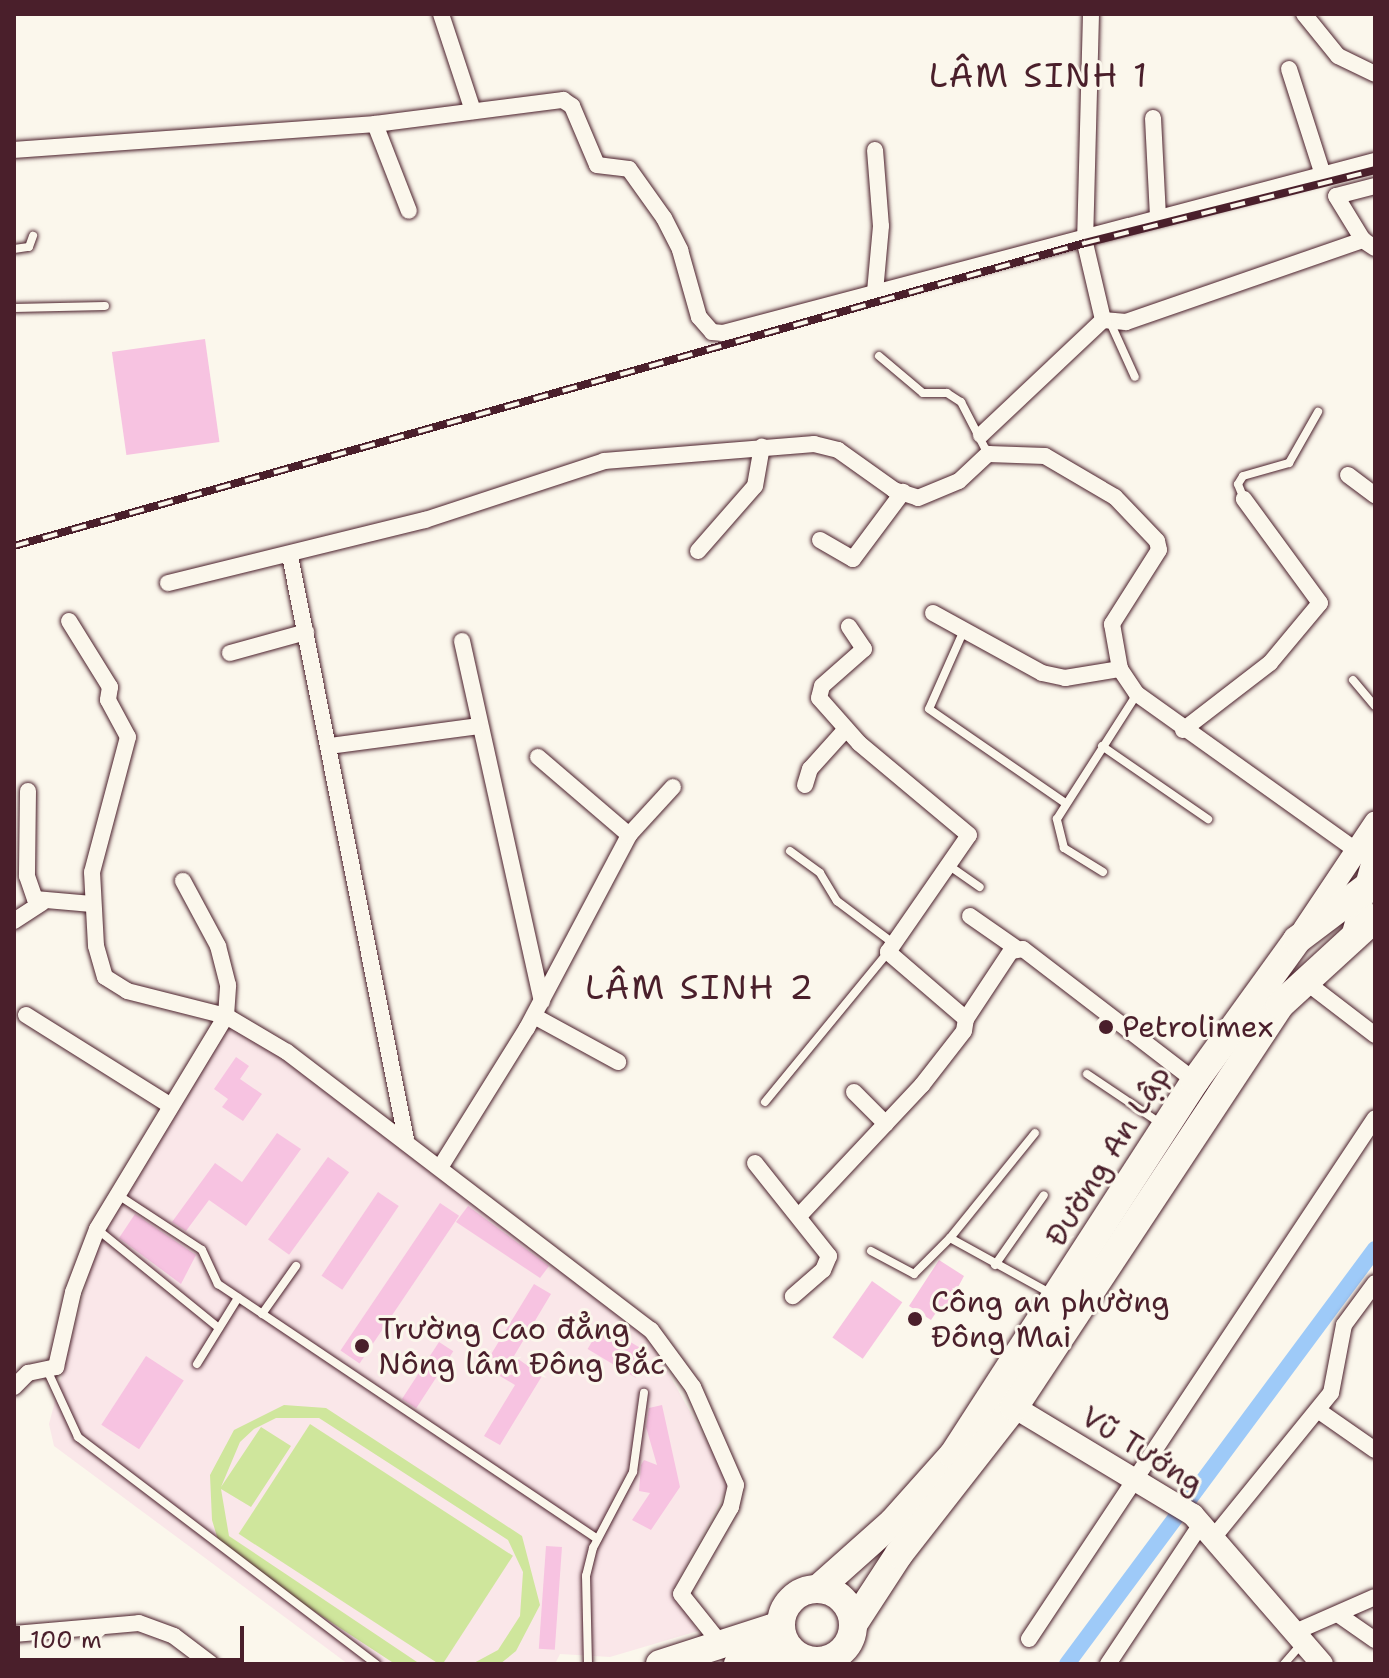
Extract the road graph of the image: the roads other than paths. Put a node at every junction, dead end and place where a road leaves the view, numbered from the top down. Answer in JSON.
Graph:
{"nodes":[{"id":1,"x":441,"y":14,"type":"edge"},
{"id":2,"x":1091,"y":14,"type":"edge"},
{"id":3,"x":1304,"y":14,"type":"edge"},
{"id":4,"x":1289,"y":69,"type":"dead end"},
{"id":5,"x":1375,"y":74,"type":"edge"},
{"id":6,"x":473,"y":111,"type":"junction"},
{"id":7,"x":1153,"y":118,"type":"dead end"},
{"id":8,"x":375,"y":124,"type":"junction"},
{"id":9,"x":14,"y":150,"type":"edge"},
{"id":10,"x":875,"y":150,"type":"dead end"},
{"id":11,"x":1375,"y":161,"type":"edge"},
{"id":12,"x":1323,"y":175,"type":"junction"},
{"id":13,"x":1375,"y":186,"type":"edge"},
{"id":14,"x":409,"y":211,"type":"dead end"},
{"id":15,"x":1158,"y":217,"type":"junction"},
{"id":16,"x":1085,"y":235,"type":"junction"},
{"id":17,"x":33,"y":236,"type":"dead end"},
{"id":18,"x":1369,"y":244,"type":"edge"},
{"id":19,"x":14,"y":249,"type":"edge"},
{"id":20,"x":875,"y":292,"type":"junction"},
{"id":21,"x":105,"y":306,"type":"dead end"},
{"id":22,"x":14,"y":308,"type":"edge"},
{"id":23,"x":1106,"y":321,"type":"junction"},
{"id":24,"x":879,"y":356,"type":"dead end"},
{"id":25,"x":1135,"y":377,"type":"dead end"},
{"id":26,"x":1318,"y":412,"type":"dead end"},
{"id":27,"x":981,"y":435,"type":"junction"},
{"id":28,"x":762,"y":447,"type":"junction"},
{"id":29,"x":988,"y":454,"type":"junction"},
{"id":30,"x":1348,"y":475,"type":"dead end"},
{"id":31,"x":903,"y":492,"type":"junction"},
{"id":32,"x":1375,"y":495,"type":"edge"},
{"id":33,"x":1244,"y":499,"type":"joint"},
{"id":34,"x":820,"y":540,"type":"dead end"},
{"id":35,"x":698,"y":551,"type":"dead end"},
{"id":36,"x":290,"y":556,"type":"junction"},
{"id":37,"x":168,"y":583,"type":"dead end"},
{"id":38,"x":933,"y":613,"type":"dead end"},
{"id":39,"x":69,"y":621,"type":"dead end"},
{"id":40,"x":849,"y":627,"type":"dead end"},
{"id":41,"x":964,"y":630,"type":"junction"},
{"id":42,"x":306,"y":632,"type":"junction"},
{"id":43,"x":462,"y":641,"type":"dead end"},
{"id":44,"x":230,"y":653,"type":"dead end"},
{"id":45,"x":1120,"y":669,"type":"junction"},
{"id":46,"x":1353,"y":680,"type":"dead end"},
{"id":47,"x":1137,"y":694,"type":"junction"},
{"id":48,"x":1375,"y":706,"type":"edge"},
{"id":49,"x":479,"y":726,"type":"junction"},
{"id":50,"x":846,"y":729,"type":"junction"},
{"id":51,"x":1183,"y":730,"type":"junction"},
{"id":52,"x":329,"y":746,"type":"junction"},
{"id":53,"x":1102,"y":746,"type":"junction"},
{"id":54,"x":538,"y":757,"type":"dead end"},
{"id":55,"x":805,"y":785,"type":"dead end"},
{"id":56,"x":673,"y":787,"type":"dead end"},
{"id":57,"x":28,"y":791,"type":"dead end"},
{"id":58,"x":1064,"y":802,"type":"junction"},
{"id":59,"x":1208,"y":819,"type":"dead end"},
{"id":60,"x":1375,"y":823,"type":"edge"},
{"id":61,"x":629,"y":835,"type":"junction"},
{"id":62,"x":21,"y":846,"type":"edge"},
{"id":63,"x":790,"y":851,"type":"dead end"},
{"id":64,"x":1366,"y":852,"type":"edge"},
{"id":65,"x":951,"y":867,"type":"junction"},
{"id":66,"x":1103,"y":872,"type":"dead end"},
{"id":67,"x":183,"y":881,"type":"dead end"},
{"id":68,"x":1370,"y":885,"type":"edge"},
{"id":69,"x":980,"y":887,"type":"dead end"},
{"id":70,"x":42,"y":903,"type":"junction"},
{"id":71,"x":92,"y":904,"type":"junction"},
{"id":72,"x":970,"y":916,"type":"dead end"},
{"id":73,"x":1375,"y":918,"type":"edge"},
{"id":74,"x":14,"y":921,"type":"edge"},
{"id":75,"x":1352,"y":937,"type":"junction"},
{"id":76,"x":1297,"y":940,"type":"junction"},
{"id":77,"x":890,"y":947,"type":"junction"},
{"id":78,"x":1016,"y":948,"type":"junction"},
{"id":79,"x":1309,"y":974,"type":"junction"},
{"id":80,"x":538,"y":1008,"type":"junction"},
{"id":81,"x":26,"y":1015,"type":"dead end"},
{"id":82,"x":226,"y":1016,"type":"junction"},
{"id":83,"x":966,"y":1019,"type":"junction"},
{"id":84,"x":1375,"y":1035,"type":"edge"},
{"id":85,"x":618,"y":1062,"type":"dead end"},
{"id":86,"x":1087,"y":1074,"type":"dead end"},
{"id":87,"x":1195,"y":1081,"type":"junction"},
{"id":88,"x":854,"y":1092,"type":"dead end"},
{"id":89,"x":765,"y":1102,"type":"dead end"},
{"id":90,"x":171,"y":1106,"type":"junction"},
{"id":91,"x":1375,"y":1118,"type":"edge"},
{"id":92,"x":886,"y":1124,"type":"junction"},
{"id":93,"x":1166,"y":1127,"type":"junction"},
{"id":94,"x":1035,"y":1133,"type":"dead end"},
{"id":95,"x":406,"y":1139,"type":"junction"},
{"id":96,"x":755,"y":1163,"type":"dead end"},
{"id":97,"x":441,"y":1166,"type":"junction"},
{"id":98,"x":117,"y":1194,"type":"junction"},
{"id":99,"x":1044,"y":1195,"type":"dead end"},
{"id":100,"x":799,"y":1216,"type":"junction"},
{"id":101,"x":97,"y":1229,"type":"junction"},
{"id":102,"x":950,"y":1238,"type":"junction"},
{"id":103,"x":871,"y":1251,"type":"dead end"},
{"id":104,"x":995,"y":1265,"type":"junction"},
{"id":105,"x":296,"y":1266,"type":"dead end"},
{"id":106,"x":1375,"y":1283,"type":"edge"},
{"id":107,"x":793,"y":1296,"type":"dead end"},
{"id":108,"x":238,"y":1298,"type":"junction"},
{"id":109,"x":1060,"y":1298,"type":"junction"},
{"id":110,"x":262,"y":1314,"type":"junction"},
{"id":111,"x":219,"y":1328,"type":"junction"},
{"id":112,"x":197,"y":1364,"type":"dead end"},
{"id":113,"x":48,"y":1372,"type":"junction"},
{"id":114,"x":14,"y":1387,"type":"edge"},
{"id":115,"x":644,"y":1393,"type":"dead end"},
{"id":116,"x":1014,"y":1407,"type":"junction"},
{"id":117,"x":1319,"y":1411,"type":"junction"},
{"id":118,"x":1375,"y":1450,"type":"edge"},
{"id":119,"x":1136,"y":1479,"type":"junction"},
{"id":120,"x":1203,"y":1526,"type":"junction"},
{"id":121,"x":597,"y":1539,"type":"junction"},
{"id":122,"x":819,"y":1588,"type":"junction"},
{"id":123,"x":1375,"y":1597,"type":"edge"},
{"id":124,"x":1339,"y":1615,"type":"junction"},
{"id":125,"x":854,"y":1623,"type":"junction"},
{"id":126,"x":14,"y":1634,"type":"edge"},
{"id":127,"x":1299,"y":1637,"type":"junction"},
{"id":128,"x":1029,"y":1639,"type":"dead end"},
{"id":129,"x":1375,"y":1640,"type":"edge"},
{"id":130,"x":791,"y":1648,"type":"edge"},
{"id":131,"x":730,"y":1654,"type":"edge"},
{"id":132,"x":834,"y":1660,"type":"edge"},
{"id":133,"x":211,"y":1664,"type":"edge"},
{"id":134,"x":376,"y":1664,"type":"edge"},
{"id":135,"x":588,"y":1664,"type":"edge"},
{"id":136,"x":660,"y":1664,"type":"edge"},
{"id":137,"x":1108,"y":1664,"type":"edge"},
{"id":138,"x":1284,"y":1664,"type":"edge"},
{"id":139,"x":1322,"y":1664,"type":"edge"}],
"edges":[{"from":1,"to":6,"type":"street"},
{"from":2,"to":16,"type":"street"},
{"from":3,"to":5,"type":"street"},
{"from":4,"to":12,"type":"street"},
{"from":6,"to":8,"type":"street"},
{"from":6,"to":20,"type":"street"},
{"from":7,"to":15,"type":"street"},
{"from":8,"to":9,"type":"street"},
{"from":8,"to":14,"type":"street"},
{"from":10,"to":20,"type":"street"},
{"from":11,"to":12,"type":"street"},
{"from":12,"to":15,"type":"street"},
{"from":13,"to":18,"type":"street"},
{"from":15,"to":16,"type":"street"},
{"from":16,"to":20,"type":"street"},
{"from":16,"to":23,"type":"street"},
{"from":17,"to":19,"type":"lane"},
{"from":18,"to":23,"type":"street"},
{"from":21,"to":22,"type":"lane"},
{"from":23,"to":25,"type":"lane"},
{"from":23,"to":27,"type":"street"},
{"from":24,"to":27,"type":"lane"},
{"from":26,"to":33,"type":"lane"},
{"from":27,"to":29,"type":"lane"},
{"from":28,"to":31,"type":"street"},
{"from":28,"to":35,"type":"street"},
{"from":28,"to":36,"type":"street"},
{"from":29,"to":31,"type":"street"},
{"from":29,"to":45,"type":"street"},
{"from":30,"to":32,"type":"street"},
{"from":31,"to":34,"type":"street"},
{"from":33,"to":51,"type":"street"},
{"from":36,"to":37,"type":"street"},
{"from":36,"to":42,"type":"street"},
{"from":38,"to":41,"type":"street"},
{"from":39,"to":71,"type":"street"},
{"from":40,"to":50,"type":"street"},
{"from":41,"to":45,"type":"street"},
{"from":41,"to":58,"type":"lane"},
{"from":42,"to":44,"type":"street"},
{"from":42,"to":52,"type":"street"},
{"from":43,"to":49,"type":"street"},
{"from":45,"to":47,"type":"street"},
{"from":46,"to":48,"type":"lane"},
{"from":47,"to":51,"type":"street"},
{"from":47,"to":53,"type":"lane"},
{"from":49,"to":52,"type":"street"},
{"from":49,"to":80,"type":"street"},
{"from":50,"to":55,"type":"street"},
{"from":50,"to":65,"type":"street"},
{"from":51,"to":64,"type":"street"},
{"from":52,"to":95,"type":"street"},
{"from":53,"to":58,"type":"lane"},
{"from":53,"to":59,"type":"lane"},
{"from":54,"to":61,"type":"street"},
{"from":56,"to":61,"type":"street"},
{"from":57,"to":62,"type":"street"},
{"from":58,"to":66,"type":"lane"},
{"from":60,"to":64,"type":"street"},
{"from":61,"to":80,"type":"street"},
{"from":62,"to":70,"type":"street"},
{"from":63,"to":77,"type":"lane"},
{"from":64,"to":68,"type":"street"},
{"from":64,"to":76,"type":"street"},
{"from":65,"to":69,"type":"lane"},
{"from":65,"to":77,"type":"street"},
{"from":67,"to":82,"type":"street"},
{"from":68,"to":75,"type":"street"},
{"from":68,"to":76,"type":"highway","name":"Đường An Lập"},
{"from":70,"to":71,"type":"street"},
{"from":70,"to":74,"type":"street"},
{"from":71,"to":82,"type":"street"},
{"from":72,"to":78,"type":"street"},
{"from":73,"to":75,"type":"highway","name":"Đường An Lập"},
{"from":75,"to":79,"type":"highway","name":"Đường An Lập"},
{"from":76,"to":79,"type":"highway"},
{"from":76,"to":87,"type":"highway","name":"Đường An Lập"},
{"from":77,"to":83,"type":"street"},
{"from":77,"to":89,"type":"lane"},
{"from":78,"to":83,"type":"street"},
{"from":78,"to":87,"type":"street"},
{"from":79,"to":84,"type":"street"},
{"from":79,"to":116,"type":"highway","name":"Đường An Lập"},
{"from":80,"to":85,"type":"street"},
{"from":80,"to":97,"type":"street"},
{"from":81,"to":90,"type":"street"},
{"from":82,"to":90,"type":"street"},
{"from":82,"to":95,"type":"street"},
{"from":83,"to":92,"type":"street"},
{"from":86,"to":93,"type":"lane"},
{"from":87,"to":93,"type":"highway","name":"Đường An Lập"},
{"from":88,"to":92,"type":"street"},
{"from":90,"to":98,"type":"street"},
{"from":91,"to":119,"type":"street"},
{"from":92,"to":100,"type":"street"},
{"from":93,"to":109,"type":"highway","name":"Đường An Lập"},
{"from":94,"to":102,"type":"lane"},
{"from":95,"to":97,"type":"street"},
{"from":96,"to":100,"type":"street"},
{"from":97,"to":131,"type":"street"},
{"from":98,"to":101,"type":"street"},
{"from":98,"to":108,"type":"lane"},
{"from":99,"to":104,"type":"lane"},
{"from":100,"to":107,"type":"street"},
{"from":101,"to":111,"type":"lane"},
{"from":101,"to":113,"type":"street"},
{"from":102,"to":103,"type":"lane"},
{"from":102,"to":104,"type":"lane"},
{"from":104,"to":109,"type":"lane"},
{"from":105,"to":110,"type":"lane"},
{"from":106,"to":117,"type":"street"},
{"from":108,"to":110,"type":"lane"},
{"from":108,"to":111,"type":"lane"},
{"from":109,"to":122,"type":"highway","name":"Đường An Lập"},
{"from":110,"to":121,"type":"lane"},
{"from":111,"to":112,"type":"lane"},
{"from":113,"to":114,"type":"street"},
{"from":113,"to":134,"type":"lane"},
{"from":115,"to":121,"type":"lane"},
{"from":116,"to":119,"type":"street","name":"Vũ Tướng"},
{"from":116,"to":125,"type":"highway","name":"Đường An Lập"},
{"from":117,"to":118,"type":"street"},
{"from":117,"to":120,"type":"street"},
{"from":119,"to":120,"type":"street","name":"Vũ Tướng"},
{"from":119,"to":128,"type":"street"},
{"from":120,"to":127,"type":"street","name":"Vũ Tướng"},
{"from":120,"to":137,"type":"street"},
{"from":121,"to":135,"type":"lane"},
{"from":122,"to":125,"type":"highway"},
{"from":122,"to":130,"type":"highway"},
{"from":123,"to":124,"type":"street"},
{"from":124,"to":127,"type":"street"},
{"from":124,"to":129,"type":"street"},
{"from":125,"to":132,"type":"highway"},
{"from":126,"to":133,"type":"street"},
{"from":127,"to":138,"type":"lane"},
{"from":127,"to":139,"type":"street","name":"Vũ Tướng"},
{"from":130,"to":131,"type":"highway"},
{"from":130,"to":132,"type":"highway"},
{"from":131,"to":136,"type":"highway"}]}
